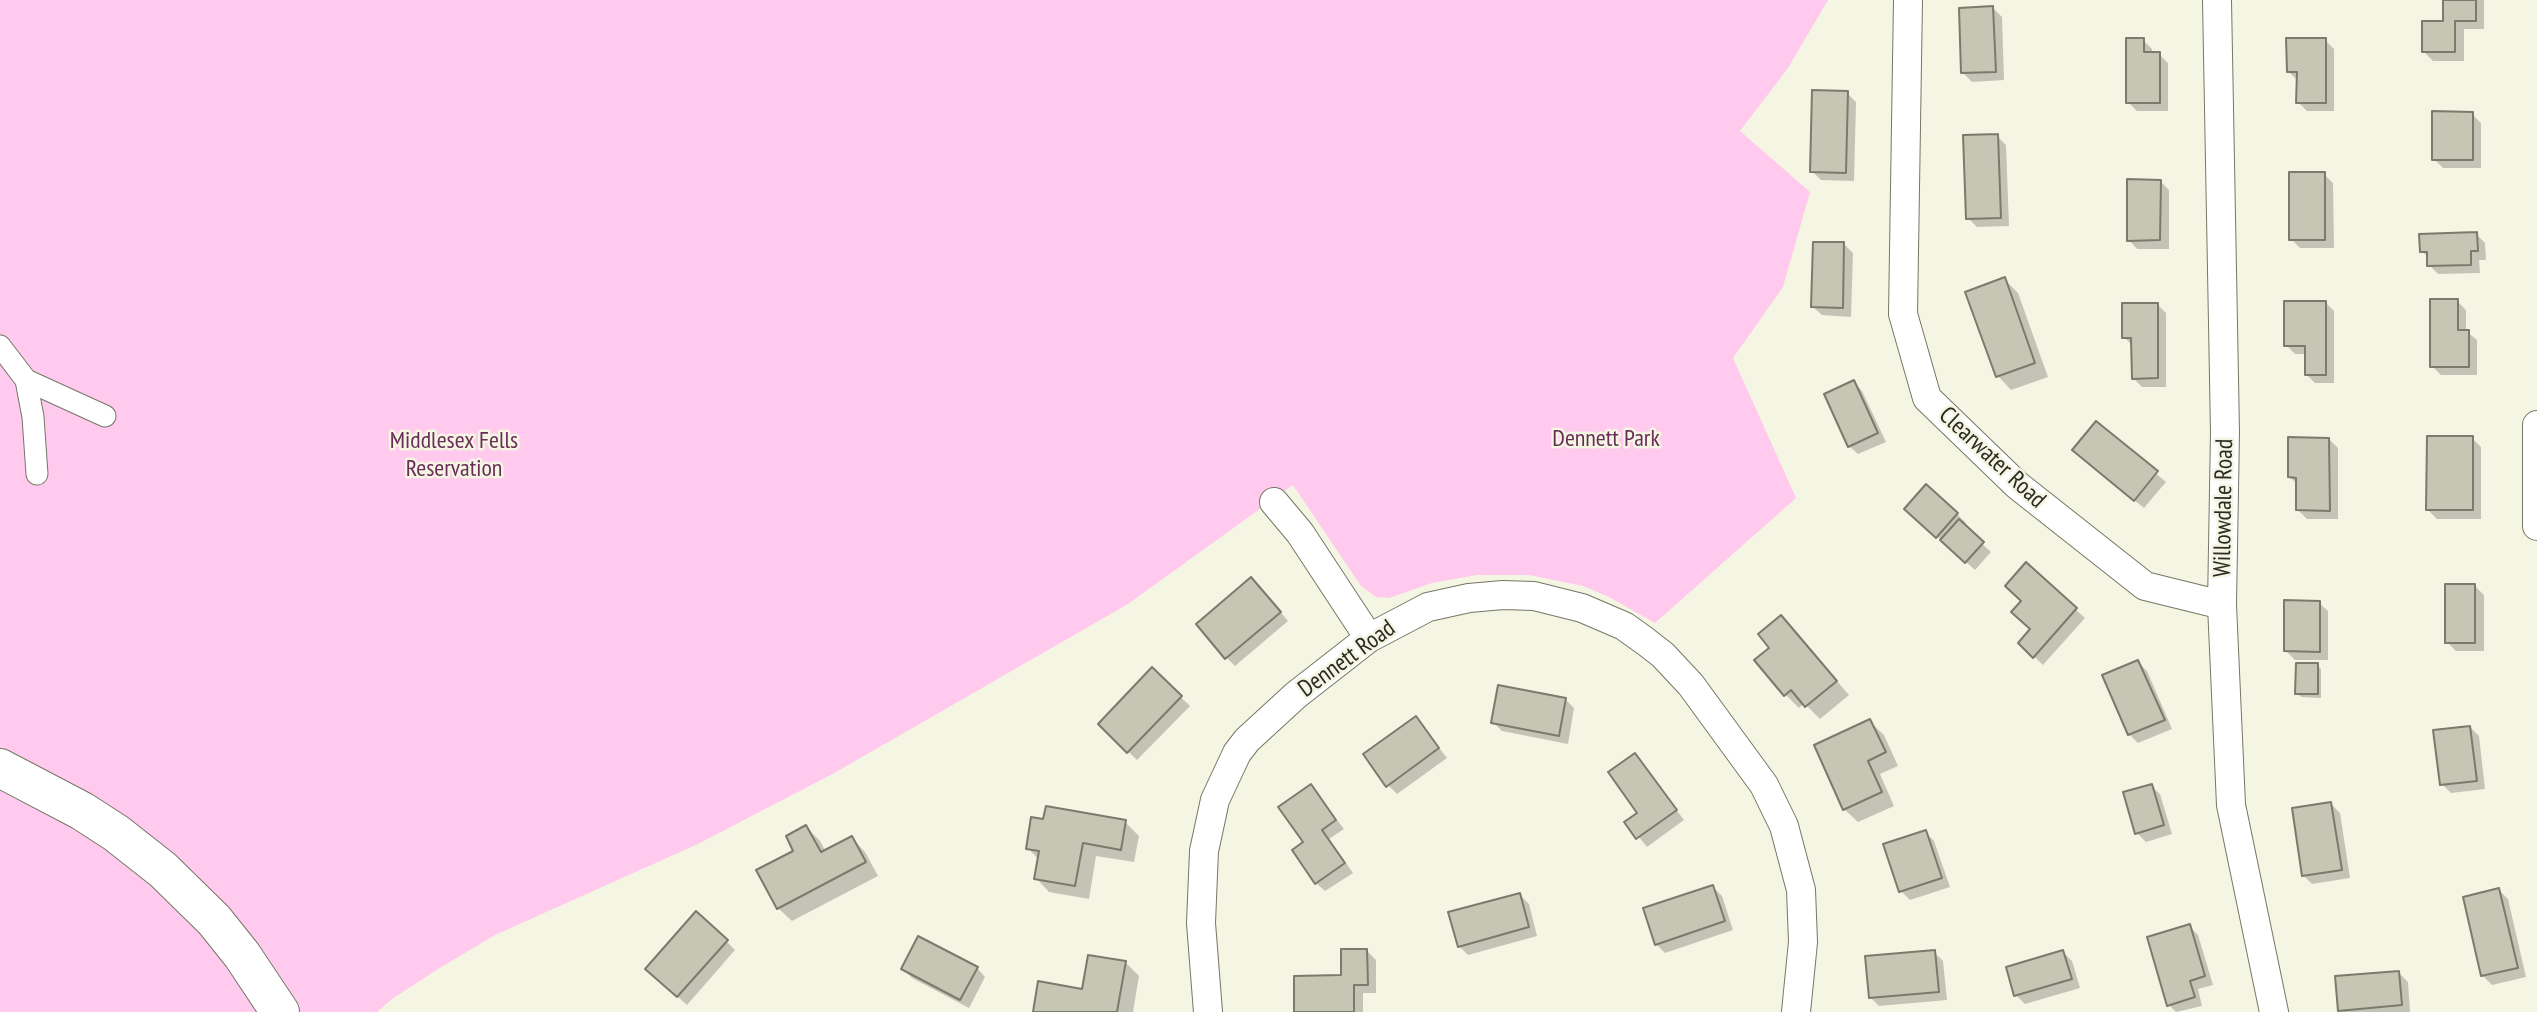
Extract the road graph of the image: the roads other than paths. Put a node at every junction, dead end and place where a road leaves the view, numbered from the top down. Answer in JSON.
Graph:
{"nodes":[{"id":1,"x":1908,"y":0,"type":"edge"},
{"id":2,"x":2217,"y":0,"type":"edge"},
{"id":3,"x":0,"y":346,"type":"edge"},
{"id":4,"x":26,"y":380,"type":"junction"},
{"id":5,"x":105,"y":416,"type":"dead end"},
{"id":6,"x":2537,"y":425,"type":"edge"},
{"id":7,"x":37,"y":474,"type":"dead end"},
{"id":8,"x":1274,"y":502,"type":"dead end"},
{"id":9,"x":2537,"y":526,"type":"edge"},
{"id":10,"x":2222,"y":605,"type":"junction"},
{"id":11,"x":1369,"y":638,"type":"junction"},
{"id":12,"x":0,"y":768,"type":"edge"},
{"id":13,"x":280,"y":1012,"type":"edge"},
{"id":14,"x":1208,"y":1012,"type":"edge"},
{"id":15,"x":1796,"y":1012,"type":"edge"},
{"id":16,"x":2274,"y":1012,"type":"edge"}],
"edges":[{"from":1,"to":10,"type":"street","name":"Clearwater Road"},
{"from":2,"to":10,"type":"street","name":"Willowdale Road"},
{"from":3,"to":4,"type":"street"},
{"from":4,"to":5,"type":"street"},
{"from":4,"to":7,"type":"street"},
{"from":6,"to":9,"type":"street"},
{"from":8,"to":11,"type":"street"},
{"from":10,"to":16,"type":"street","name":"Willowdale Road"},
{"from":11,"to":14,"type":"street","name":"Dennett Road"},
{"from":11,"to":15,"type":"street","name":"Dennett Road"},
{"from":12,"to":13,"type":"main road"}]}
